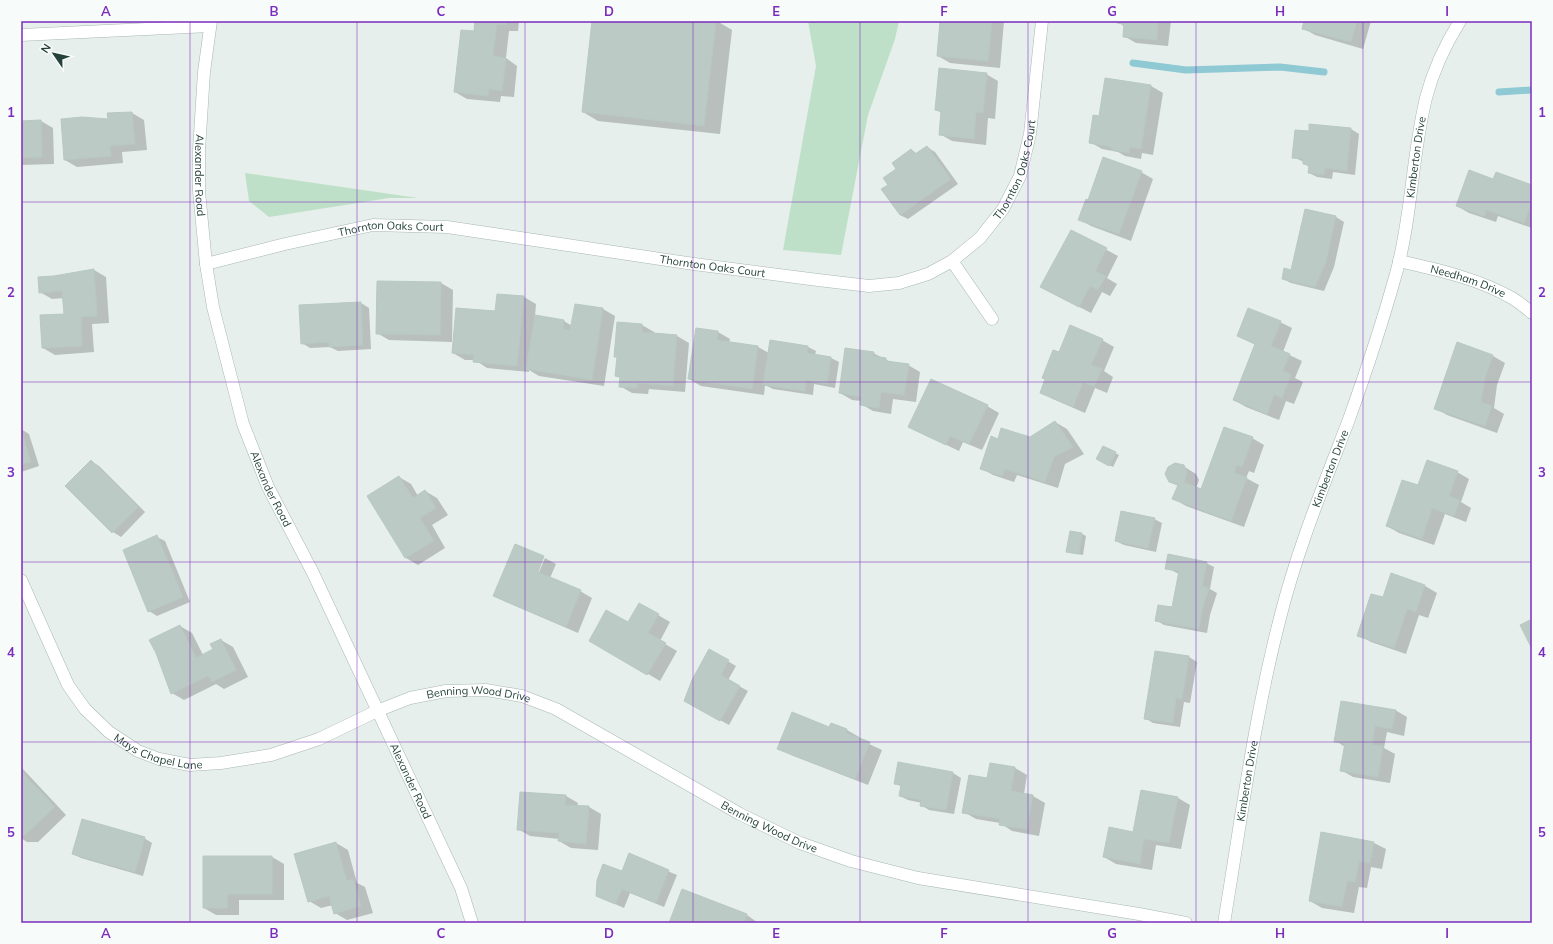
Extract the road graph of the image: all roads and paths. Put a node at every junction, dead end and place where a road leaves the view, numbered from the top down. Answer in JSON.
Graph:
{"nodes":[{"id":1,"x":1042,"y":21,"type":"edge"},
{"id":2,"x":1460,"y":21,"type":"edge"},
{"id":3,"x":210,"y":24,"type":"edge"},
{"id":4,"x":21,"y":35,"type":"edge"},
{"id":5,"x":952,"y":261,"type":"junction"},
{"id":6,"x":1399,"y":261,"type":"junction"},
{"id":7,"x":206,"y":264,"type":"junction"},
{"id":8,"x":1532,"y":313,"type":"edge"},
{"id":9,"x":992,"y":319,"type":"dead end"},
{"id":10,"x":21,"y":580,"type":"edge"},
{"id":11,"x":377,"y":711,"type":"junction"},
{"id":12,"x":472,"y":923,"type":"edge"},
{"id":13,"x":1186,"y":923,"type":"edge"},
{"id":14,"x":1224,"y":923,"type":"edge"}],
"edges":[{"from":1,"to":5,"type":"street","name":"Thornton Oaks Court"},
{"from":2,"to":6,"type":"street","name":"Kimberton Drive"},
{"from":3,"to":4,"type":"street"},
{"from":3,"to":7,"type":"street","name":"Alexander Road"},
{"from":5,"to":7,"type":"street","name":"Thornton Oaks Court"},
{"from":5,"to":9,"type":"street"},
{"from":6,"to":8,"type":"street","name":"Needham Drive"},
{"from":6,"to":14,"type":"street","name":"Kimberton Drive"},
{"from":7,"to":11,"type":"street","name":"Alexander Road"},
{"from":10,"to":11,"type":"street","name":"Mays Chapel Lane"},
{"from":11,"to":12,"type":"street","name":"Alexander Road"},
{"from":11,"to":13,"type":"street","name":"Benning Wood Drive"}]}
